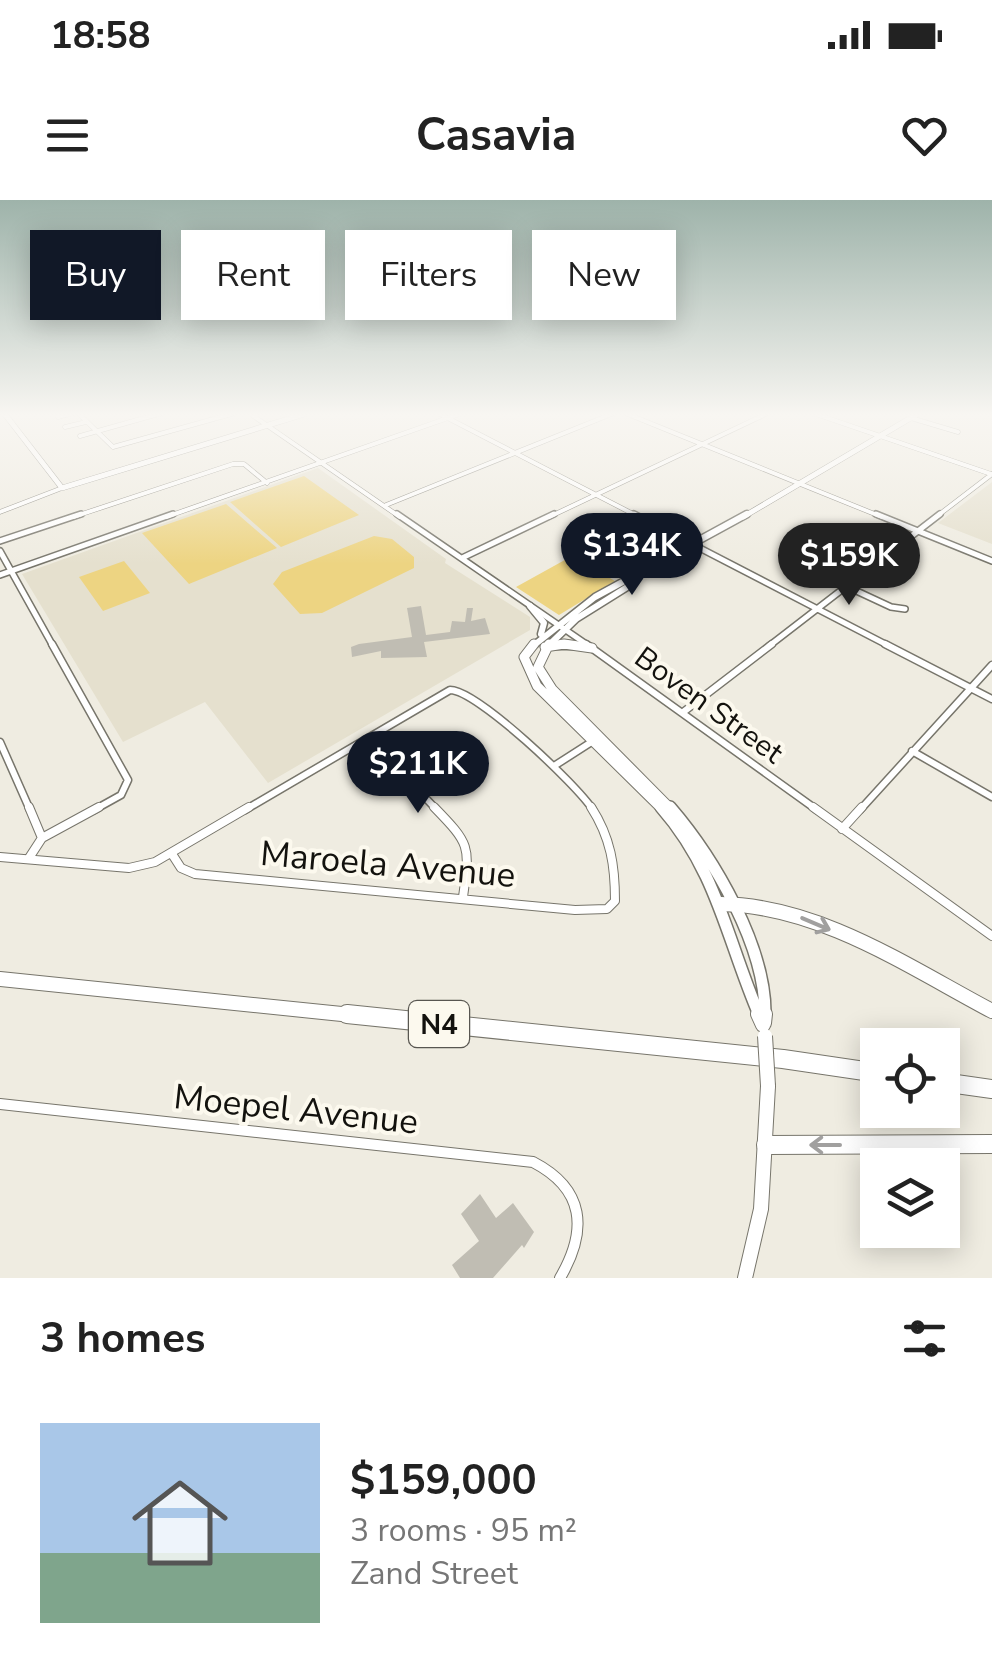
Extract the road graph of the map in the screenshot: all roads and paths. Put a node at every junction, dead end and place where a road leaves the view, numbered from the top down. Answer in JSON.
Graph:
{"nodes":[{"id":1,"x":42,"y":463,"type":"edge"},
{"id":2,"x":144,"y":463,"type":"edge"},
{"id":3,"x":490,"y":463,"type":"edge"},
{"id":4,"x":533,"y":463,"type":"edge"},
{"id":5,"x":661,"y":463,"type":"edge"},
{"id":6,"x":747,"y":463,"type":"edge"},
{"id":7,"x":833,"y":463,"type":"edge"},
{"id":8,"x":960,"y":463,"type":"edge"},
{"id":9,"x":321,"y":464,"type":"joint"},
{"id":10,"x":992,"y":474,"type":"edge"},
{"id":11,"x":267,"y":482,"type":"junction"},
{"id":12,"x":798,"y":484,"type":"junction"},
{"id":13,"x":62,"y":488,"type":"junction"},
{"id":14,"x":595,"y":494,"type":"junction"},
{"id":15,"x":384,"y":505,"type":"junction"},
{"id":16,"x":0,"y":509,"type":"edge"},
{"id":17,"x":917,"y":534,"type":"junction"},
{"id":18,"x":0,"y":541,"type":"edge"},
{"id":19,"x":693,"y":544,"type":"junction"},
{"id":20,"x":0,"y":551,"type":"edge"},
{"id":21,"x":461,"y":558,"type":"junction"},
{"id":22,"x":992,"y":561,"type":"edge"},
{"id":23,"x":10,"y":571,"type":"junction"},
{"id":24,"x":0,"y":575,"type":"edge"},
{"id":25,"x":848,"y":586,"type":"junction"},
{"id":26,"x":530,"y":606,"type":"junction"},
{"id":27,"x":906,"y":609,"type":"dead end"},
{"id":28,"x":817,"y":610,"type":"junction"},
{"id":29,"x":561,"y":627,"type":"junction"},
{"id":30,"x":539,"y":636,"type":"junction"},
{"id":31,"x":544,"y":648,"type":"junction"},
{"id":32,"x":592,"y":648,"type":"junction"},
{"id":33,"x":992,"y":665,"type":"edge"},
{"id":34,"x":971,"y":688,"type":"junction"},
{"id":35,"x":992,"y":699,"type":"edge"},
{"id":36,"x":682,"y":713,"type":"junction"},
{"id":37,"x":593,"y":730,"type":"junction"},
{"id":38,"x":368,"y":738,"type":"junction"},
{"id":39,"x":0,"y":742,"type":"edge"},
{"id":40,"x":593,"y":742,"type":"junction"},
{"id":41,"x":912,"y":751,"type":"junction"},
{"id":42,"x":554,"y":766,"type":"junction"},
{"id":43,"x":992,"y":797,"type":"edge"},
{"id":44,"x":842,"y":829,"type":"junction"},
{"id":45,"x":42,"y":838,"type":"junction"},
{"id":46,"x":172,"y":854,"type":"junction"},
{"id":47,"x":0,"y":856,"type":"edge"},
{"id":48,"x":29,"y":859,"type":"junction"},
{"id":49,"x":463,"y":897,"type":"junction"},
{"id":50,"x":728,"y":904,"type":"junction"},
{"id":51,"x":992,"y":936,"type":"edge"},
{"id":52,"x":0,"y":979,"type":"edge"},
{"id":53,"x":992,"y":1011,"type":"edge"},
{"id":54,"x":860,"y":1070,"type":"edge"},
{"id":55,"x":960,"y":1085,"type":"edge"},
{"id":56,"x":992,"y":1089,"type":"edge"},
{"id":57,"x":0,"y":1104,"type":"edge"},
{"id":58,"x":992,"y":1144,"type":"edge"},
{"id":59,"x":766,"y":1145,"type":"junction"},
{"id":60,"x":573,"y":1195,"type":"joint"},
{"id":61,"x":560,"y":1278,"type":"edge"},
{"id":62,"x":745,"y":1278,"type":"edge"}],
"edges":[{"from":1,"to":13,"type":"street"},
{"from":2,"to":13,"type":"street"},
{"from":3,"to":15,"type":"street"},
{"from":4,"to":14,"type":"street"},
{"from":5,"to":14,"type":"street"},
{"from":6,"to":12,"type":"street"},
{"from":7,"to":12,"type":"street"},
{"from":8,"to":10,"type":"street"},
{"from":9,"to":11,"type":"street"},
{"from":9,"to":15,"type":"street","name":"Boven Street"},
{"from":10,"to":17,"type":"street"},
{"from":11,"to":18,"type":"street"},
{"from":11,"to":23,"type":"street"},
{"from":12,"to":17,"type":"street"},
{"from":12,"to":19,"type":"street"},
{"from":13,"to":16,"type":"street"},
{"from":14,"to":19,"type":"street"},
{"from":14,"to":21,"type":"street"},
{"from":15,"to":21,"type":"street","name":"Boven Street"},
{"from":17,"to":22,"type":"street"},
{"from":17,"to":25,"type":"street"},
{"from":19,"to":28,"type":"street"},
{"from":19,"to":29,"type":"street"},
{"from":20,"to":23,"type":"street"},
{"from":21,"to":26,"type":"street","name":"Boven Street"},
{"from":23,"to":24,"type":"street"},
{"from":23,"to":45,"type":"street"},
{"from":25,"to":27,"type":"street"},
{"from":25,"to":28,"type":"street"},
{"from":26,"to":29,"type":"street","name":"Boven Street"},
{"from":26,"to":30,"type":"street"},
{"from":28,"to":34,"type":"street"},
{"from":28,"to":36,"type":"street"},
{"from":29,"to":30,"type":"street"},
{"from":29,"to":31,"type":"street"},
{"from":29,"to":32,"type":"street","name":"Boven Street"},
{"from":30,"to":40,"type":"street"},
{"from":31,"to":32,"type":"street"},
{"from":31,"to":37,"type":"street"},
{"from":32,"to":36,"type":"street","name":"Boven Street"},
{"from":33,"to":34,"type":"street"},
{"from":34,"to":35,"type":"street"},
{"from":34,"to":41,"type":"street"},
{"from":36,"to":44,"type":"street","name":"Boven Street"},
{"from":37,"to":40,"type":"street"},
{"from":37,"to":50,"type":"street"},
{"from":38,"to":42,"type":"street"},
{"from":38,"to":46,"type":"street"},
{"from":38,"to":49,"type":"street"},
{"from":39,"to":45,"type":"street"},
{"from":40,"to":42,"type":"street"},
{"from":40,"to":50,"type":"street"},
{"from":41,"to":43,"type":"street"},
{"from":41,"to":44,"type":"street"},
{"from":42,"to":49,"type":"street","name":"Maroela Avenue"},
{"from":44,"to":51,"type":"street","name":"Boven Street"},
{"from":45,"to":48,"type":"street"},
{"from":46,"to":48,"type":"street"},
{"from":46,"to":49,"type":"street","name":"Maroela Avenue"},
{"from":47,"to":48,"type":"street"},
{"from":50,"to":53,"type":"highway","one_way":true},
{"from":50,"to":59,"type":"street","bridge":true},
{"from":52,"to":54,"type":"highway","number":"N4"},
{"from":55,"to":56,"type":"highway"},
{"from":57,"to":60,"type":"street","name":"Moepel Avenue"},
{"from":58,"to":59,"type":"highway","one_way":true},
{"from":59,"to":62,"type":"street"},
{"from":60,"to":61,"type":"street"}]}
